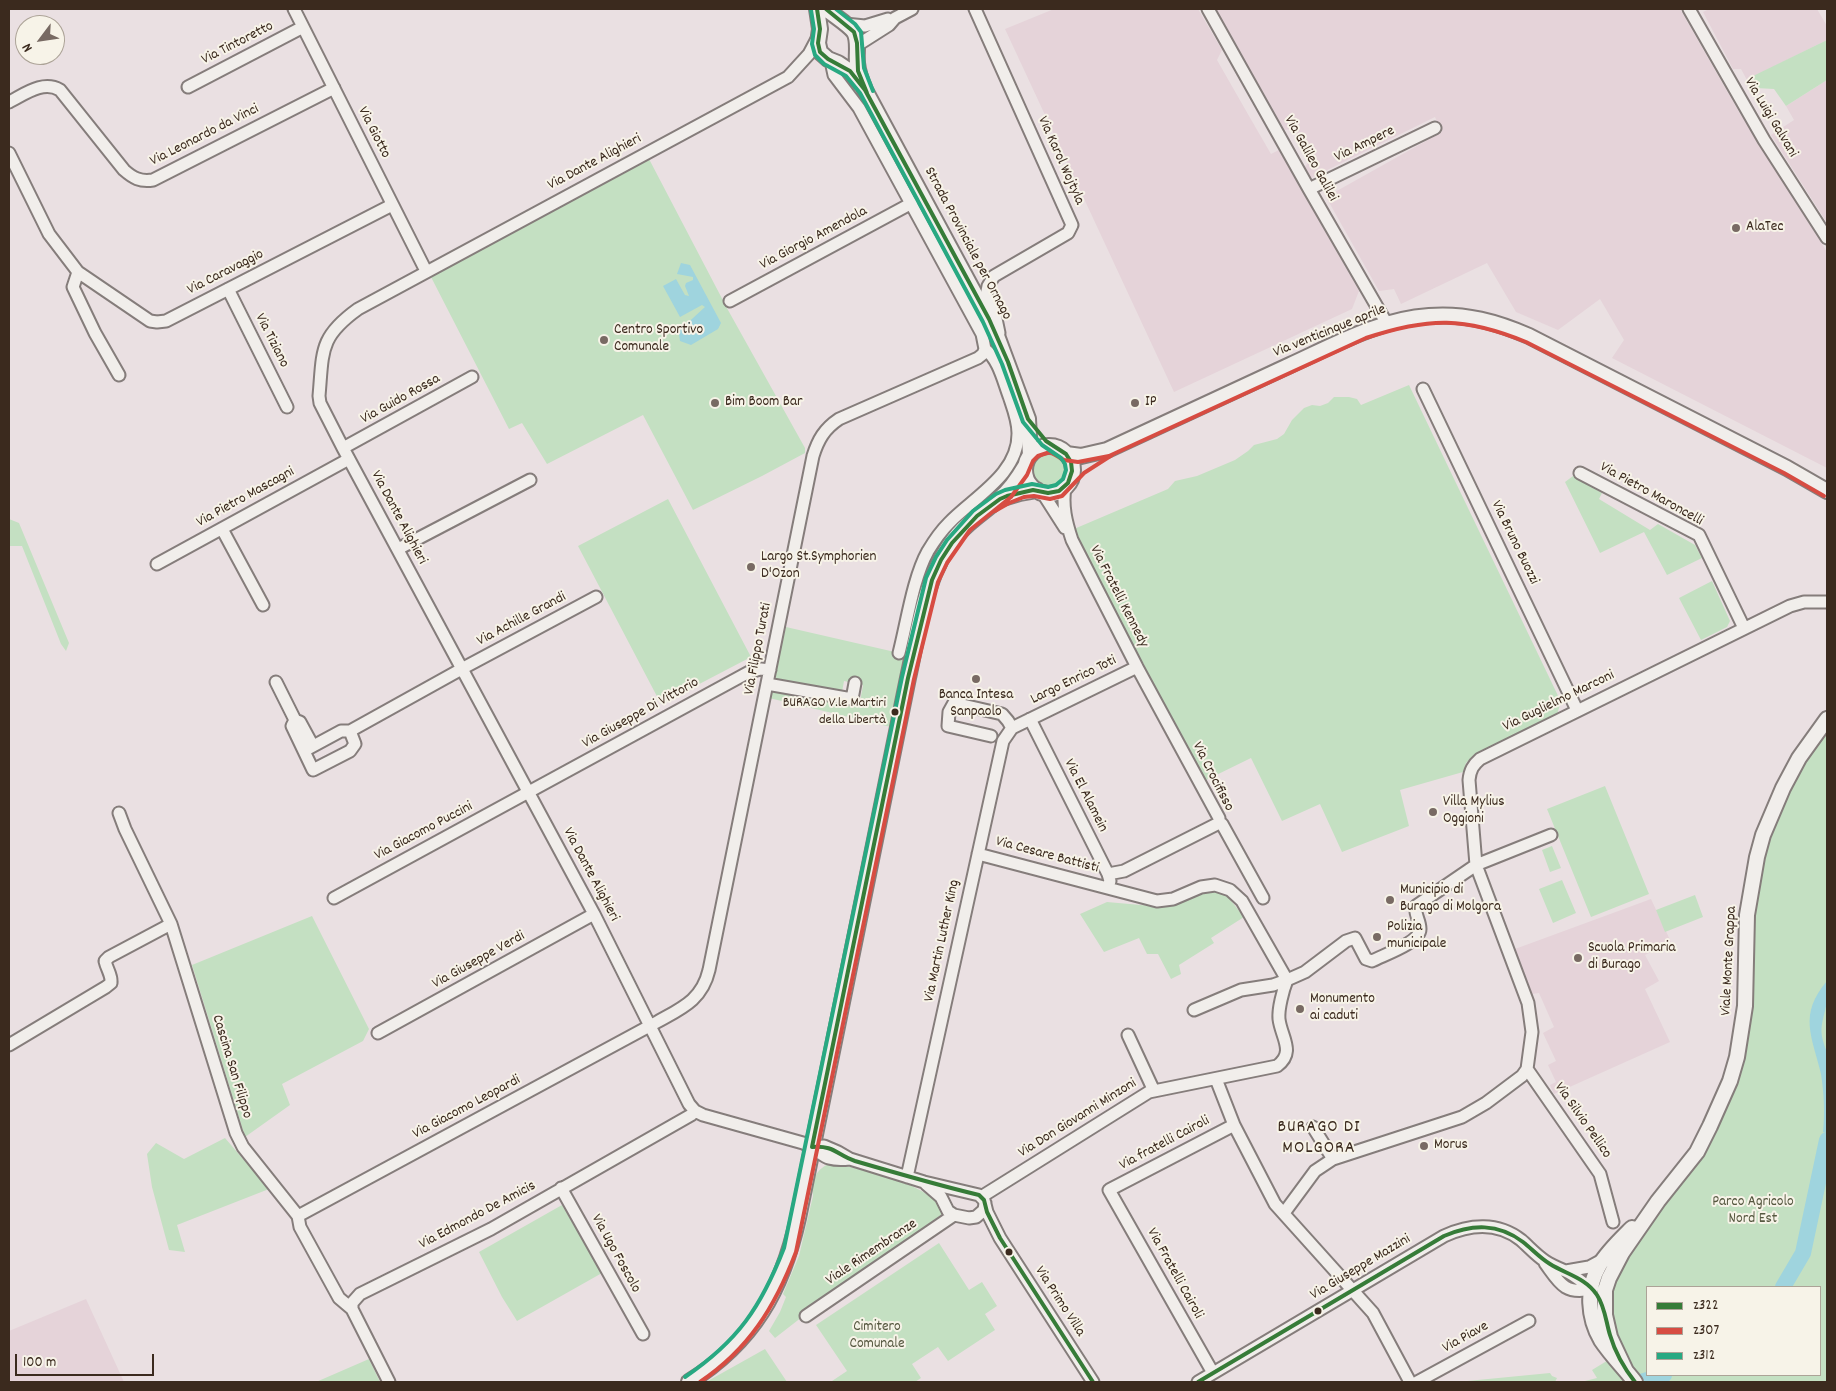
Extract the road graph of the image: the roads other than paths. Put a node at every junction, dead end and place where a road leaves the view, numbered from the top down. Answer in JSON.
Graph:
{"nodes":[{"id":1,"x":294,"y":9,"type":"edge"},
{"id":2,"x":817,"y":9,"type":"edge"},
{"id":3,"x":826,"y":9,"type":"edge"},
{"id":4,"x":912,"y":9,"type":"edge"},
{"id":5,"x":975,"y":9,"type":"edge"},
{"id":6,"x":1208,"y":9,"type":"edge"},
{"id":7,"x":1692,"y":10,"type":"edge"},
{"id":8,"x":895,"y":18,"type":"junction"},
{"id":9,"x":844,"y":24,"type":"junction"},
{"id":10,"x":303,"y":27,"type":"junction"},
{"id":11,"x":819,"y":35,"type":"junction"},
{"id":12,"x":856,"y":48,"type":"junction"},
{"id":13,"x":832,"y":61,"type":"junction"},
{"id":14,"x":800,"y":65,"type":"junction"},
{"id":15,"x":188,"y":87,"type":"dead end"},
{"id":16,"x":334,"y":88,"type":"junction"},
{"id":17,"x":865,"y":90,"type":"junction"},
{"id":18,"x":9,"y":102,"type":"edge"},
{"id":19,"x":1435,"y":128,"type":"dead end"},
{"id":20,"x":9,"y":153,"type":"edge"},
{"id":21,"x":1309,"y":189,"type":"junction"},
{"id":22,"x":912,"y":203,"type":"junction"},
{"id":23,"x":392,"y":204,"type":"junction"},
{"id":24,"x":1827,"y":238,"type":"edge"},
{"id":25,"x":426,"y":271,"type":"junction"},
{"id":26,"x":78,"y":272,"type":"junction"},
{"id":27,"x":228,"y":290,"type":"junction"},
{"id":28,"x":730,"y":301,"type":"dead end"},
{"id":29,"x":1387,"y":324,"type":"junction"},
{"id":30,"x":1001,"y":346,"type":"junction"},
{"id":31,"x":985,"y":350,"type":"junction"},
{"id":32,"x":119,"y":374,"type":"dead end"},
{"id":33,"x":472,"y":377,"type":"dead end"},
{"id":34,"x":1423,"y":389,"type":"dead end"},
{"id":35,"x":287,"y":407,"type":"dead end"},
{"id":36,"x":1028,"y":419,"type":"junction"},
{"id":37,"x":1052,"y":446,"type":"junction"},
{"id":38,"x":1107,"y":450,"type":"junction"},
{"id":39,"x":346,"y":454,"type":"junction"},
{"id":40,"x":1066,"y":454,"type":"junction"},
{"id":41,"x":1028,"y":461,"type":"junction"},
{"id":42,"x":1787,"y":468,"type":"junction"},
{"id":43,"x":1580,"y":473,"type":"dead end"},
{"id":44,"x":530,"y":480,"type":"dead end"},
{"id":45,"x":1068,"y":482,"type":"junction"},
{"id":46,"x":1827,"y":485,"type":"edge"},
{"id":47,"x":1039,"y":491,"type":"junction"},
{"id":48,"x":1827,"y":491,"type":"edge"},
{"id":49,"x":1000,"y":499,"type":"junction"},
{"id":50,"x":222,"y":529,"type":"junction"},
{"id":51,"x":1072,"y":540,"type":"junction"},
{"id":52,"x":398,"y":549,"type":"junction"},
{"id":53,"x":156,"y":564,"type":"dead end"},
{"id":54,"x":596,"y":597,"type":"dead end"},
{"id":55,"x":1827,"y":602,"type":"edge"},
{"id":56,"x":263,"y":605,"type":"dead end"},
{"id":57,"x":1744,"y":628,"type":"junction"},
{"id":58,"x":899,"y":653,"type":"dead end"},
{"id":59,"x":1137,"y":667,"type":"junction"},
{"id":60,"x":462,"y":669,"type":"junction"},
{"id":61,"x":770,"y":670,"type":"junction"},
{"id":62,"x":276,"y":682,"type":"dead end"},
{"id":63,"x":855,"y":683,"type":"dead end"},
{"id":64,"x":767,"y":684,"type":"junction"},
{"id":65,"x":1577,"y":710,"type":"junction"},
{"id":66,"x":1827,"y":719,"type":"edge"},
{"id":67,"x":1027,"y":720,"type":"junction"},
{"id":68,"x":1012,"y":728,"type":"junction"},
{"id":69,"x":350,"y":731,"type":"junction"},
{"id":70,"x":991,"y":736,"type":"dead end"},
{"id":71,"x":308,"y":749,"type":"junction"},
{"id":72,"x":529,"y":792,"type":"junction"},
{"id":73,"x":119,"y":813,"type":"dead end"},
{"id":74,"x":1219,"y":823,"type":"junction"},
{"id":75,"x":1551,"y":835,"type":"dead end"},
{"id":76,"x":978,"y":854,"type":"junction"},
{"id":77,"x":1476,"y":865,"type":"junction"},
{"id":78,"x":1108,"y":874,"type":"junction"},
{"id":79,"x":1108,"y":888,"type":"junction"},
{"id":80,"x":334,"y":898,"type":"dead end"},
{"id":81,"x":1263,"y":898,"type":"dead end"},
{"id":82,"x":594,"y":914,"type":"junction"},
{"id":83,"x":171,"y":924,"type":"junction"},
{"id":84,"x":1287,"y":980,"type":"junction"},
{"id":85,"x":1194,"y":1010,"type":"dead end"},
{"id":86,"x":650,"y":1026,"type":"junction"},
{"id":87,"x":378,"y":1033,"type":"dead end"},
{"id":88,"x":1128,"y":1035,"type":"dead end"},
{"id":89,"x":9,"y":1045,"type":"edge"},
{"id":90,"x":1527,"y":1069,"type":"junction"},
{"id":91,"x":1216,"y":1079,"type":"junction"},
{"id":92,"x":1154,"y":1090,"type":"junction"},
{"id":93,"x":695,"y":1111,"type":"junction"},
{"id":94,"x":1234,"y":1125,"type":"junction"},
{"id":95,"x":1313,"y":1128,"type":"dead end"},
{"id":96,"x":812,"y":1147,"type":"junction"},
{"id":97,"x":1333,"y":1159,"type":"junction"},
{"id":98,"x":907,"y":1177,"type":"junction"},
{"id":99,"x":924,"y":1182,"type":"junction"},
{"id":100,"x":561,"y":1188,"type":"junction"},
{"id":101,"x":959,"y":1189,"type":"junction"},
{"id":102,"x":1109,"y":1190,"type":"joint"},
{"id":103,"x":983,"y":1200,"type":"junction"},
{"id":104,"x":1658,"y":1201,"type":"junction"},
{"id":105,"x":945,"y":1204,"type":"junction"},
{"id":106,"x":1284,"y":1213,"type":"junction"},
{"id":107,"x":954,"y":1215,"type":"junction"},
{"id":108,"x":298,"y":1216,"type":"junction"},
{"id":109,"x":972,"y":1218,"type":"junction"},
{"id":110,"x":1613,"y":1222,"type":"dead end"},
{"id":111,"x":1000,"y":1238,"type":"junction"},
{"id":112,"x":1542,"y":1259,"type":"junction"},
{"id":113,"x":1602,"y":1260,"type":"junction"},
{"id":114,"x":1566,"y":1271,"type":"junction"},
{"id":115,"x":1608,"y":1278,"type":"junction"},
{"id":116,"x":1591,"y":1289,"type":"junction"},
{"id":117,"x":1353,"y":1290,"type":"junction"},
{"id":118,"x":352,"y":1309,"type":"junction"},
{"id":119,"x":1605,"y":1315,"type":"junction"},
{"id":120,"x":806,"y":1316,"type":"dead end"},
{"id":121,"x":1529,"y":1321,"type":"dead end"},
{"id":122,"x":643,"y":1334,"type":"dead end"},
{"id":123,"x":1213,"y":1374,"type":"junction"},
{"id":124,"x":1630,"y":1377,"type":"edge"},
{"id":125,"x":389,"y":1382,"type":"edge"},
{"id":126,"x":689,"y":1382,"type":"edge"},
{"id":127,"x":1093,"y":1382,"type":"edge"},
{"id":128,"x":1198,"y":1382,"type":"edge"},
{"id":129,"x":1410,"y":1382,"type":"edge"},
{"id":130,"x":1417,"y":1382,"type":"edge"}],
"edges":[{"from":1,"to":10,"type":"street","name":"Via Giotto"},
{"from":2,"to":11,"type":"street","name":"Strada Provinciale per Ornago"},
{"from":3,"to":9,"type":"street","name":"Strada Provinciale per Ornago"},
{"from":4,"to":8,"type":"street"},
{"from":5,"to":30,"type":"street","name":"Via Karol Wojtyla"},
{"from":6,"to":21,"type":"street","name":"Via Galileo Galilei"},
{"from":7,"to":24,"type":"street","name":"Via Luigi Galvani"},
{"from":8,"to":9,"type":"street"},
{"from":8,"to":12,"type":"street"},
{"from":9,"to":11,"type":"street"},
{"from":9,"to":12,"type":"street","name":"Strada Provinciale per Ornago"},
{"from":10,"to":15,"type":"street","name":"Via Tintoretto"},
{"from":10,"to":16,"type":"street","name":"Via Giotto"},
{"from":11,"to":13,"type":"street","name":"Strada Provinciale per Ornago"},
{"from":11,"to":14,"type":"street","name":"Via Dante Alighieri"},
{"from":12,"to":13,"type":"street"},
{"from":12,"to":17,"type":"street","name":"Strada Provinciale per Ornago"},
{"from":13,"to":14,"type":"street"},
{"from":13,"to":17,"type":"street","name":"Strada Provinciale per Ornago"},
{"from":13,"to":22,"type":"street"},
{"from":14,"to":25,"type":"street","name":"Via Dante Alighieri"},
{"from":16,"to":18,"type":"street","name":"Via Leonardo da Vinci"},
{"from":16,"to":23,"type":"street","name":"Via Giotto"},
{"from":17,"to":30,"type":"street","name":"Strada Provinciale per Ornago"},
{"from":19,"to":21,"type":"street","name":"Via Ampere"},
{"from":20,"to":26,"type":"street","name":"Via Caravaggio"},
{"from":21,"to":29,"type":"street","name":"Via Galileo Galilei"},
{"from":22,"to":28,"type":"street","name":"Via Giorgio Amendola"},
{"from":22,"to":31,"type":"street"},
{"from":23,"to":25,"type":"street","name":"Via Giotto"},
{"from":23,"to":27,"type":"street","name":"Via Caravaggio"},
{"from":25,"to":39,"type":"street","name":"Via Dante Alighieri"},
{"from":26,"to":27,"type":"street","name":"Via Caravaggio"},
{"from":26,"to":32,"type":"street"},
{"from":27,"to":35,"type":"street","name":"Via Tiziano"},
{"from":29,"to":38,"type":"street","name":"Via venticinque aprile"},
{"from":29,"to":42,"type":"street","name":"Via venticinque aprile"},
{"from":30,"to":36,"type":"street","name":"Strada Provinciale per Ornago"},
{"from":31,"to":58,"type":"street"},
{"from":31,"to":61,"type":"street","name":"Via Filippo Turati"},
{"from":33,"to":39,"type":"street","name":"Via Guido Rossa"},
{"from":34,"to":65,"type":"street","name":"Via Bruno Buozzi"},
{"from":36,"to":37,"type":"street","name":"Strada Provinciale per Ornago"},
{"from":36,"to":41,"type":"street","name":"Strada Provinciale per Ornago"},
{"from":37,"to":40,"type":"street"},
{"from":37,"to":41,"type":"street"},
{"from":38,"to":40,"type":"street","name":"Via venticinque aprile"},
{"from":38,"to":45,"type":"street","name":"Via venticinque aprile"},
{"from":39,"to":50,"type":"street","name":"Via Pietro Mascagni"},
{"from":39,"to":52,"type":"street","name":"Via Dante Alighieri"},
{"from":40,"to":45,"type":"street"},
{"from":41,"to":47,"type":"street"},
{"from":41,"to":49,"type":"street"},
{"from":42,"to":46,"type":"street","name":"Via venticinque aprile"},
{"from":42,"to":48,"type":"street","name":"Via venticinque aprile"},
{"from":43,"to":57,"type":"street","name":"Via Pietro Maroncelli"},
{"from":44,"to":52,"type":"street"},
{"from":45,"to":47,"type":"street"},
{"from":45,"to":51,"type":"street","name":"Via Fratelli Kennedy"},
{"from":47,"to":49,"type":"street"},
{"from":47,"to":51,"type":"street","name":"Via Fratelli Kennedy"},
{"from":49,"to":96,"type":"street"},
{"from":50,"to":53,"type":"street","name":"Via Pietro Mascagni"},
{"from":50,"to":56,"type":"street"},
{"from":51,"to":59,"type":"street","name":"Via Fratelli Kennedy"},
{"from":52,"to":60,"type":"street","name":"Via Dante Alighieri"},
{"from":54,"to":60,"type":"street","name":"Via Achille Grandi"},
{"from":55,"to":57,"type":"street","name":"Via Guglielmo Marconi"},
{"from":57,"to":65,"type":"street","name":"Via Guglielmo Marconi"},
{"from":59,"to":67,"type":"street","name":"Largo Enrico Toti"},
{"from":59,"to":74,"type":"street","name":"Via Crocifisso"},
{"from":60,"to":69,"type":"street","name":"Via Achille Grandi"},
{"from":60,"to":72,"type":"street","name":"Via Dante Alighieri"},
{"from":61,"to":64,"type":"street","name":"Via Filippo Turati"},
{"from":61,"to":72,"type":"street","name":"Via Giuseppe Di Vittorio"},
{"from":62,"to":71,"type":"street"},
{"from":63,"to":64,"type":"street"},
{"from":64,"to":86,"type":"street","name":"Via Filippo Turati"},
{"from":65,"to":77,"type":"street","name":"Via Guglielmo Marconi"},
{"from":66,"to":104,"type":"street","name":"Viale Monte Grappa"},
{"from":67,"to":68,"type":"street"},
{"from":67,"to":78,"type":"street","name":"Via El Alamein"},
{"from":68,"to":70,"type":"street"},
{"from":68,"to":76,"type":"street","name":"Via Martin Luther King"},
{"from":69,"to":71,"type":"street","name":"Via Achille Grandi"},
{"from":69,"to":71,"type":"street"},
{"from":72,"to":80,"type":"street","name":"Via Giacomo Puccini"},
{"from":72,"to":82,"type":"street","name":"Via Dante Alighieri"},
{"from":73,"to":83,"type":"street","name":"Cascina San Filippo"},
{"from":74,"to":78,"type":"street"},
{"from":74,"to":81,"type":"street","name":"Via Crocifisso"},
{"from":75,"to":77,"type":"street"},
{"from":76,"to":79,"type":"street","name":"Via Cesare Battisti"},
{"from":76,"to":98,"type":"street","name":"Via Martin Luther King"},
{"from":77,"to":84,"type":"street"},
{"from":77,"to":90,"type":"street","name":"Via Guglielmo Marconi"},
{"from":78,"to":79,"type":"street","name":"Via El Alamein"},
{"from":79,"to":84,"type":"street","name":"Via Cesare Battisti"},
{"from":82,"to":86,"type":"street","name":"Via Dante Alighieri"},
{"from":82,"to":87,"type":"street","name":"Via Giuseppe Verdi"},
{"from":83,"to":89,"type":"street"},
{"from":83,"to":108,"type":"street","name":"Cascina San Filippo"},
{"from":84,"to":85,"type":"street"},
{"from":84,"to":91,"type":"street","name":"Via Don Giovanni Minzoni"},
{"from":86,"to":93,"type":"street","name":"Via Dante Alighieri"},
{"from":86,"to":108,"type":"street","name":"Via Giacomo Leopardi"},
{"from":88,"to":92,"type":"street"},
{"from":90,"to":97,"type":"street"},
{"from":90,"to":110,"type":"street","name":"Via Silvio Pellico"},
{"from":91,"to":92,"type":"street","name":"Via Don Giovanni Minzoni"},
{"from":91,"to":94,"type":"street"},
{"from":92,"to":103,"type":"street","name":"Via Don Giovanni Minzoni"},
{"from":93,"to":96,"type":"street"},
{"from":93,"to":100,"type":"street","name":"Via Edmondo De Amicis"},
{"from":94,"to":102,"type":"street","name":"Via fratelli Cairoli"},
{"from":94,"to":106,"type":"street"},
{"from":95,"to":97,"type":"street"},
{"from":96,"to":98,"type":"street"},
{"from":96,"to":126,"type":"street"},
{"from":97,"to":106,"type":"street"},
{"from":98,"to":99,"type":"street"},
{"from":99,"to":101,"type":"street"},
{"from":99,"to":105,"type":"street"},
{"from":100,"to":118,"type":"street","name":"Via Edmondo De Amicis"},
{"from":100,"to":122,"type":"street","name":"Via Ugo Foscolo"},
{"from":101,"to":103,"type":"street"},
{"from":101,"to":105,"type":"street"},
{"from":102,"to":123,"type":"street","name":"Via Fratelli Cairoli"},
{"from":103,"to":109,"type":"street"},
{"from":103,"to":111,"type":"street","name":"Via Primo Villa"},
{"from":104,"to":113,"type":"street"},
{"from":104,"to":115,"type":"street"},
{"from":105,"to":107,"type":"street"},
{"from":106,"to":117,"type":"street"},
{"from":107,"to":109,"type":"street"},
{"from":107,"to":120,"type":"street","name":"Viale Rimembranze"},
{"from":108,"to":118,"type":"street","name":"Cascina San Filippo"},
{"from":109,"to":111,"type":"street","name":"Via Primo Villa"},
{"from":111,"to":127,"type":"street","name":"Via Primo Villa"},
{"from":112,"to":114,"type":"street","name":"Via Giuseppe Mazzini"},
{"from":112,"to":116,"type":"street","name":"Via Giuseppe Mazzini"},
{"from":112,"to":117,"type":"street","name":"Via Giuseppe Mazzini"},
{"from":113,"to":114,"type":"street"},
{"from":113,"to":116,"type":"street"},
{"from":114,"to":116,"type":"street","name":"Via Giuseppe Mazzini"},
{"from":115,"to":116,"type":"street"},
{"from":115,"to":119,"type":"street"},
{"from":116,"to":119,"type":"street"},
{"from":116,"to":124,"type":"street"},
{"from":117,"to":123,"type":"street","name":"Via Giuseppe Mazzini"},
{"from":117,"to":129,"type":"street"},
{"from":118,"to":125,"type":"street"},
{"from":119,"to":124,"type":"street"},
{"from":121,"to":130,"type":"street","name":"Via Piave"},
{"from":123,"to":128,"type":"street","name":"Via Giuseppe Mazzini"}]}
